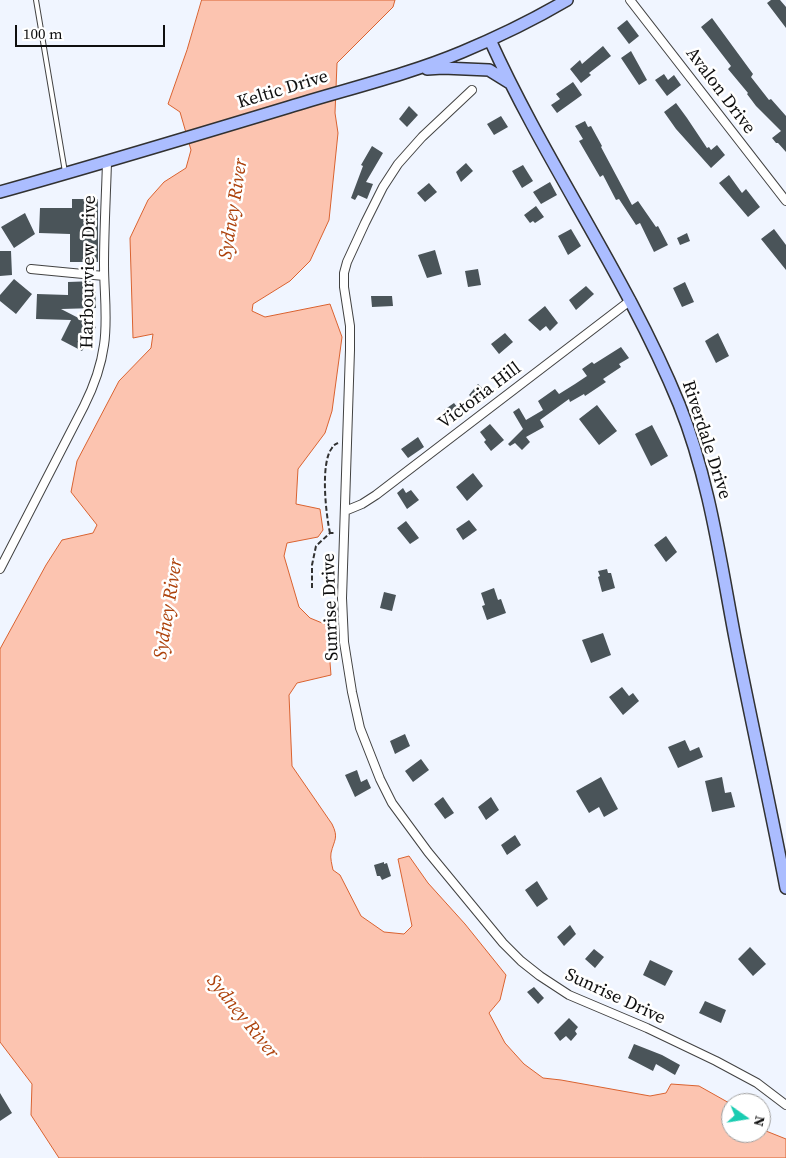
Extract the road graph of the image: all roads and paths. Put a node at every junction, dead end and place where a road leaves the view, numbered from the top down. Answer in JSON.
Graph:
{"nodes":[{"id":1,"x":36,"y":0,"type":"edge"},
{"id":2,"x":567,"y":0,"type":"edge"},
{"id":3,"x":630,"y":0,"type":"edge"},
{"id":4,"x":490,"y":40,"type":"junction"},
{"id":5,"x":410,"y":71,"type":"junction"},
{"id":6,"x":511,"y":83,"type":"junction"},
{"id":7,"x":472,"y":90,"type":"dead end"},
{"id":8,"x":107,"y":162,"type":"junction"},
{"id":9,"x":65,"y":174,"type":"junction"},
{"id":10,"x":0,"y":192,"type":"edge"},
{"id":11,"x":786,"y":201,"type":"edge"},
{"id":12,"x":32,"y":268,"type":"dead end"},
{"id":13,"x":104,"y":276,"type":"junction"},
{"id":14,"x":631,"y":300,"type":"junction"},
{"id":15,"x":347,"y":435,"type":"junction"},
{"id":16,"x":345,"y":511,"type":"junction"},
{"id":17,"x":0,"y":569,"type":"edge"},
{"id":18,"x":312,"y":588,"type":"dead end"},
{"id":19,"x":784,"y":868,"type":"edge"},
{"id":20,"x":786,"y":888,"type":"edge"},
{"id":21,"x":786,"y":1105,"type":"edge"}],
"edges":[{"from":1,"to":9,"type":"lane"},
{"from":2,"to":4,"type":"main road","name":"Keltic Drive"},
{"from":3,"to":11,"type":"street","name":"Avalon Drive"},
{"from":4,"to":5,"type":"main road","name":"Keltic Drive"},
{"from":4,"to":6,"type":"main road","name":"Riverdale Drive"},
{"from":5,"to":6,"type":"main road"},
{"from":5,"to":8,"type":"main road","name":"Keltic Drive"},
{"from":6,"to":14,"type":"main road","name":"Riverdale Drive"},
{"from":7,"to":15,"type":"street","name":"Sunrise Drive"},
{"from":8,"to":9,"type":"main road","name":"Keltic Drive"},
{"from":8,"to":13,"type":"street","name":"Harbourview Drive"},
{"from":9,"to":10,"type":"main road","name":"Keltic Drive"},
{"from":12,"to":13,"type":"street"},
{"from":13,"to":17,"type":"street","name":"Harbourview Drive"},
{"from":14,"to":16,"type":"street","name":"Victoria Hill"},
{"from":14,"to":19,"type":"main road","name":"Riverdale Drive"},
{"from":15,"to":16,"type":"street","name":"Sunrise Drive"},
{"from":15,"to":18,"type":"path"},
{"from":16,"to":21,"type":"street","name":"Sunrise Drive"},
{"from":19,"to":20,"type":"main road","name":"Riverdale Drive"}]}
